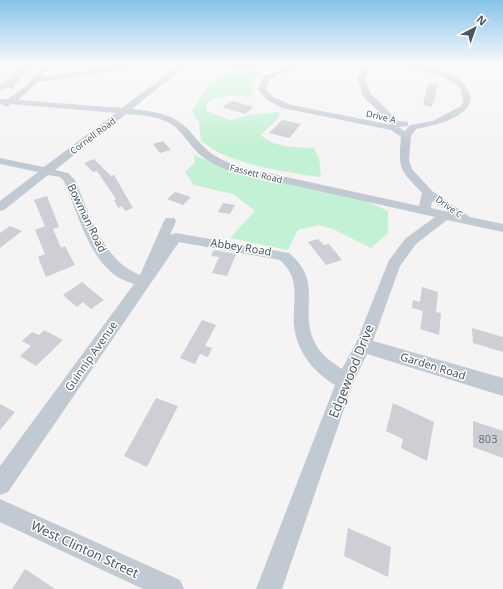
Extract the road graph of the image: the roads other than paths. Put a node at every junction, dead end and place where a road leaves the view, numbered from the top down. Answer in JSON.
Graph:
{"nodes":[{"id":1,"x":20,"y":91,"type":"edge"},
{"id":2,"x":151,"y":91,"type":"edge"},
{"id":3,"x":263,"y":91,"type":"edge"},
{"id":4,"x":365,"y":91,"type":"edge"},
{"id":5,"x":466,"y":91,"type":"edge"},
{"id":6,"x":5,"y":102,"type":"edge"},
{"id":7,"x":0,"y":107,"type":"edge"},
{"id":8,"x":127,"y":111,"type":"junction"},
{"id":9,"x":395,"y":126,"type":"junction"},
{"id":10,"x":413,"y":127,"type":"junction"},
{"id":11,"x":406,"y":136,"type":"junction"},
{"id":12,"x":0,"y":161,"type":"edge"},
{"id":13,"x":48,"y":170,"type":"junction"},
{"id":14,"x":428,"y":193,"type":"junction"},
{"id":15,"x":0,"y":208,"type":"edge"},
{"id":16,"x":424,"y":212,"type":"junction"},
{"id":17,"x":444,"y":216,"type":"junction"},
{"id":18,"x":170,"y":221,"type":"dead end"},
{"id":19,"x":468,"y":221,"type":"junction"},
{"id":20,"x":503,"y":228,"type":"edge"},
{"id":21,"x":144,"y":282,"type":"junction"},
{"id":22,"x":363,"y":345,"type":"junction"},
{"id":23,"x":344,"y":381,"type":"junction"},
{"id":24,"x":503,"y":387,"type":"edge"},
{"id":25,"x":0,"y":484,"type":"edge"},
{"id":26,"x":0,"y":510,"type":"edge"},
{"id":27,"x":171,"y":589,"type":"edge"},
{"id":28,"x":269,"y":589,"type":"edge"}],
"edges":[{"from":1,"to":6,"type":"street"},
{"from":2,"to":8,"type":"street","name":"Cornell Road"},
{"from":3,"to":9,"type":"street","name":"Drive A"},
{"from":4,"to":9,"type":"street"},
{"from":5,"to":10,"type":"street"},
{"from":6,"to":7,"type":"street"},
{"from":6,"to":8,"type":"street","name":"Fassett Road"},
{"from":8,"to":13,"type":"street","name":"Cornell Road"},
{"from":8,"to":16,"type":"street","name":"Fassett Road"},
{"from":9,"to":10,"type":"street"},
{"from":9,"to":11,"type":"street","name":"Drive A"},
{"from":10,"to":11,"type":"street"},
{"from":11,"to":14,"type":"street","name":"Drive C"},
{"from":12,"to":13,"type":"street","name":"Bowman Road"},
{"from":13,"to":15,"type":"street","name":"Cornell Road"},
{"from":13,"to":21,"type":"street","name":"Bowman Road"},
{"from":14,"to":16,"type":"street","name":"Drive C"},
{"from":14,"to":19,"type":"street","name":"Drive C"},
{"from":16,"to":17,"type":"street","name":"Fassett Road"},
{"from":17,"to":19,"type":"street","name":"Fassett Road"},
{"from":17,"to":22,"type":"street","name":"Edgewood Drive"},
{"from":18,"to":21,"type":"street","name":"Guinnip Avenue"},
{"from":19,"to":20,"type":"street","name":"Fassett Road"},
{"from":21,"to":23,"type":"street","name":"Abbey Road"},
{"from":21,"to":25,"type":"street","name":"Guinnip Avenue"},
{"from":22,"to":23,"type":"street","name":"Edgewood Drive"},
{"from":22,"to":24,"type":"street","name":"Garden Road"},
{"from":23,"to":28,"type":"street","name":"Edgewood Drive"},
{"from":26,"to":27,"type":"street","name":"West Clinton Street"}]}
